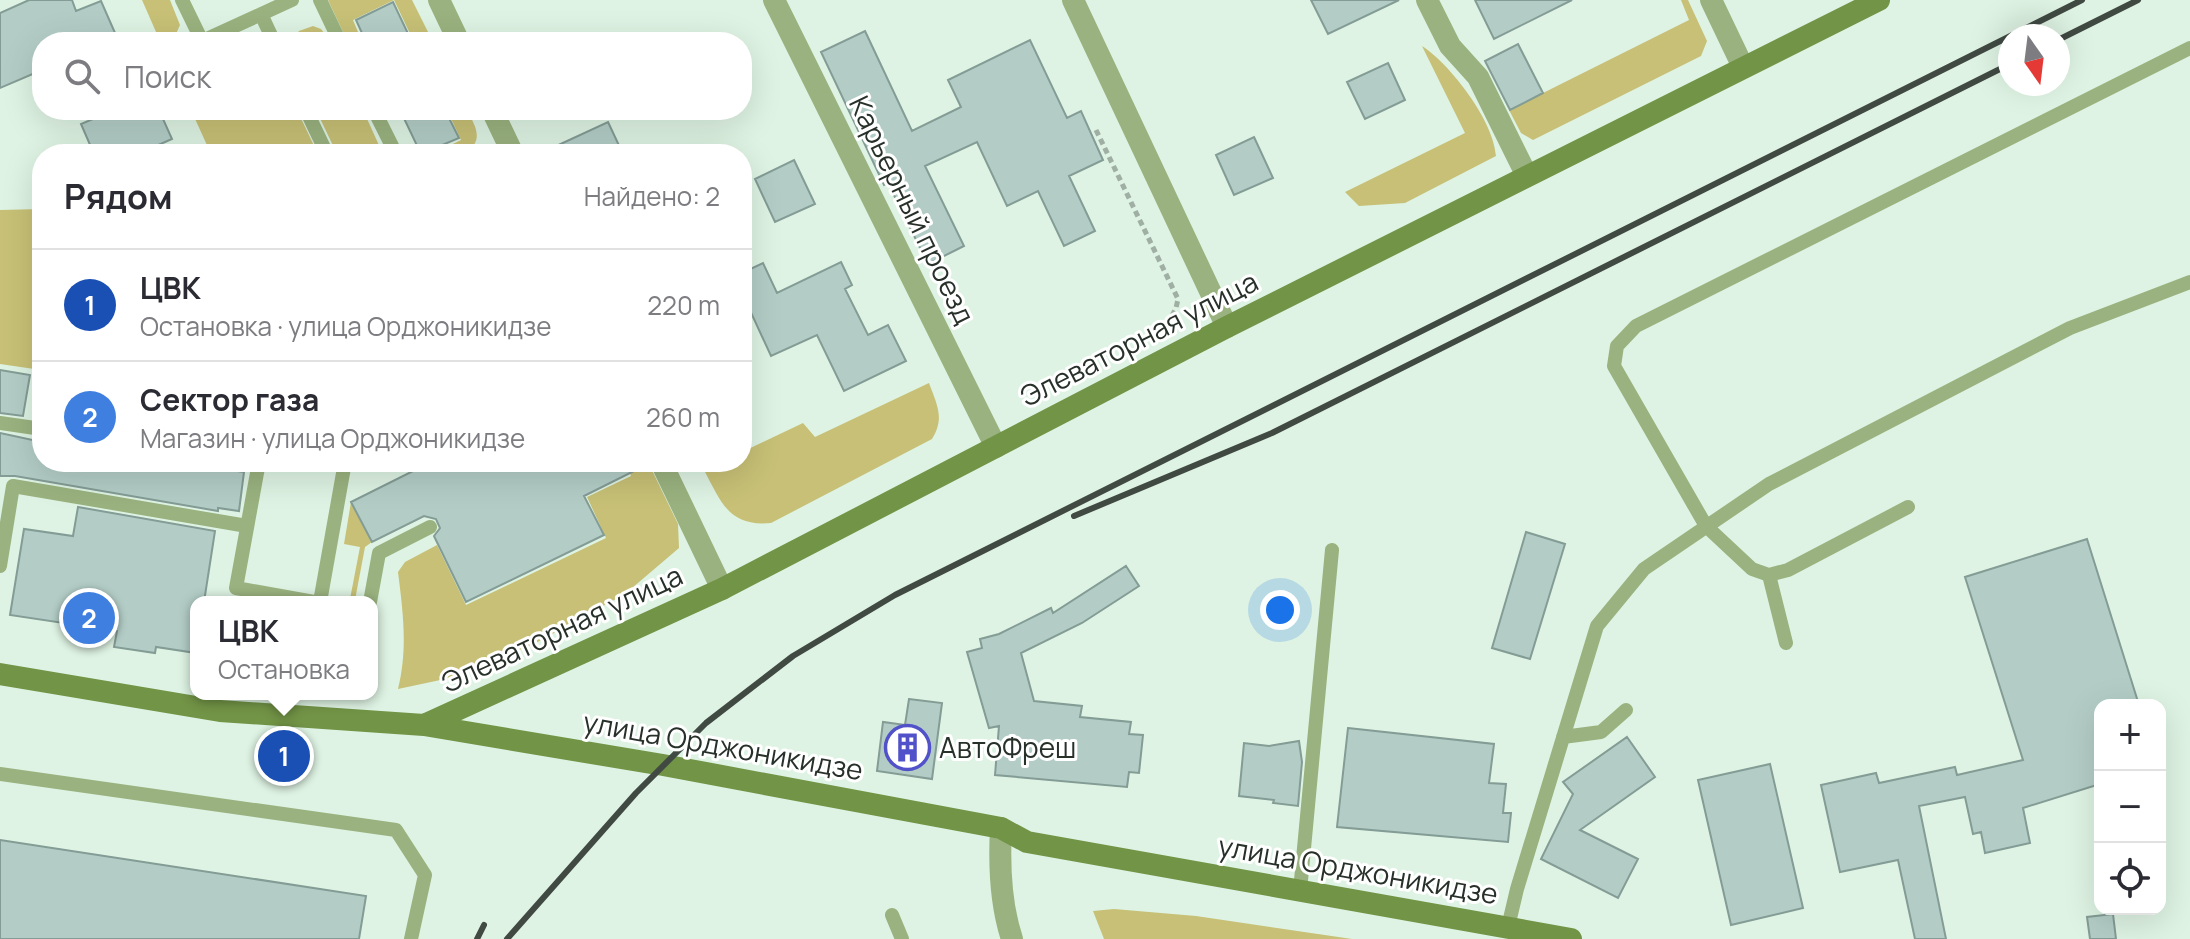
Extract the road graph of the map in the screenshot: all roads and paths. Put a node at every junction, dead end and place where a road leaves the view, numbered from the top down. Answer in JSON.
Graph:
{"nodes":[{"id":1,"x":182,"y":0,"type":"edge"},
{"id":2,"x":292,"y":0,"type":"edge"},
{"id":3,"x":320,"y":0,"type":"edge"},
{"id":4,"x":439,"y":0,"type":"edge"},
{"id":5,"x":774,"y":0,"type":"edge"},
{"id":6,"x":1073,"y":0,"type":"edge"},
{"id":7,"x":1427,"y":0,"type":"edge"},
{"id":8,"x":1711,"y":0,"type":"edge"},
{"id":9,"x":1879,"y":0,"type":"edge"},
{"id":10,"x":261,"y":14,"type":"junction"},
{"id":11,"x":196,"y":32,"type":"edge"},
{"id":12,"x":222,"y":32,"type":"edge"},
{"id":13,"x":269,"y":32,"type":"edge"},
{"id":14,"x":335,"y":32,"type":"edge"},
{"id":15,"x":454,"y":32,"type":"edge"},
{"id":16,"x":2190,"y":48,"type":"edge"},
{"id":17,"x":1743,"y":67,"type":"junction"},
{"id":18,"x":311,"y":120,"type":"edge"},
{"id":19,"x":379,"y":120,"type":"edge"},
{"id":20,"x":497,"y":120,"type":"edge"},
{"id":21,"x":1096,"y":130,"type":"dead end"},
{"id":22,"x":322,"y":144,"type":"edge"},
{"id":23,"x":391,"y":144,"type":"edge"},
{"id":24,"x":508,"y":144,"type":"edge"},
{"id":25,"x":1527,"y":176,"type":"junction"},
{"id":26,"x":2190,"y":282,"type":"edge"},
{"id":27,"x":1227,"y":327,"type":"junction"},
{"id":28,"x":1163,"y":333,"type":"dead end"},
{"id":29,"x":0,"y":423,"type":"edge"},
{"id":30,"x":32,"y":428,"type":"edge"},
{"id":31,"x":996,"y":447,"type":"junction"},
{"id":32,"x":257,"y":472,"type":"edge"},
{"id":33,"x":343,"y":472,"type":"edge"},
{"id":34,"x":666,"y":472,"type":"edge"},
{"id":35,"x":1908,"y":507,"type":"dead end"},
{"id":36,"x":247,"y":526,"type":"junction"},
{"id":37,"x":1706,"y":526,"type":"junction"},
{"id":38,"x":430,"y":527,"type":"dead end"},
{"id":39,"x":1332,"y":550,"type":"dead end"},
{"id":40,"x":0,"y":566,"type":"edge"},
{"id":41,"x":1769,"y":575,"type":"junction"},
{"id":42,"x":722,"y":589,"type":"junction"},
{"id":43,"x":235,"y":595,"type":"edge"},
{"id":44,"x":321,"y":596,"type":"edge"},
{"id":45,"x":371,"y":596,"type":"edge"},
{"id":46,"x":1786,"y":643,"type":"dead end"},
{"id":47,"x":0,"y":674,"type":"edge"},
{"id":48,"x":190,"y":698,"type":"edge"},
{"id":49,"x":221,"y":702,"type":"edge"},
{"id":50,"x":1626,"y":710,"type":"dead end"},
{"id":51,"x":424,"y":725,"type":"junction"},
{"id":52,"x":1563,"y":737,"type":"junction"},
{"id":53,"x":0,"y":774,"type":"edge"},
{"id":54,"x":1001,"y":828,"type":"junction"},
{"id":55,"x":1300,"y":891,"type":"junction"},
{"id":56,"x":892,"y":915,"type":"dead end"},
{"id":57,"x":1508,"y":927,"type":"junction"},
{"id":58,"x":411,"y":939,"type":"edge"},
{"id":59,"x":902,"y":939,"type":"edge"},
{"id":60,"x":1012,"y":939,"type":"edge"},
{"id":61,"x":1571,"y":939,"type":"edge"}],
"edges":[{"from":1,"to":11,"type":"lane"},
{"from":2,"to":10,"type":"lane"},
{"from":3,"to":14,"type":"lane"},
{"from":4,"to":15,"type":"street"},
{"from":5,"to":31,"type":"street","name":"Карьерный проезд"},
{"from":6,"to":27,"type":"street"},
{"from":7,"to":25,"type":"street"},
{"from":8,"to":17,"type":"street"},
{"from":9,"to":17,"type":"main road","name":"Элеваторная улица"},
{"from":10,"to":12,"type":"lane"},
{"from":10,"to":13,"type":"lane"},
{"from":16,"to":37,"type":"lane"},
{"from":17,"to":25,"type":"main road","name":"Элеваторная улица"},
{"from":18,"to":22,"type":"lane"},
{"from":19,"to":23,"type":"lane"},
{"from":20,"to":24,"type":"street"},
{"from":21,"to":28,"type":"path"},
{"from":25,"to":27,"type":"main road","name":"Элеваторная улица"},
{"from":26,"to":37,"type":"lane"},
{"from":27,"to":31,"type":"main road","name":"Элеваторная улица"},
{"from":29,"to":30,"type":"lane"},
{"from":31,"to":42,"type":"main road","name":"Элеваторная улица"},
{"from":32,"to":36,"type":"lane"},
{"from":33,"to":44,"type":"lane"},
{"from":34,"to":42,"type":"street"},
{"from":35,"to":41,"type":"lane"},
{"from":36,"to":40,"type":"lane"},
{"from":36,"to":43,"type":"lane"},
{"from":37,"to":41,"type":"lane"},
{"from":37,"to":52,"type":"lane"},
{"from":38,"to":45,"type":"lane"},
{"from":39,"to":55,"type":"lane"},
{"from":41,"to":46,"type":"lane"},
{"from":42,"to":51,"type":"main road","name":"Элеваторная улица"},
{"from":47,"to":48,"type":"main road","name":"улица Орджоникидзе"},
{"from":49,"to":51,"type":"main road","name":"улица Орджоникидзе"},
{"from":50,"to":52,"type":"lane"},
{"from":51,"to":54,"type":"main road","name":"улица Орджоникидзе"},
{"from":52,"to":57,"type":"lane"},
{"from":53,"to":58,"type":"lane"},
{"from":54,"to":55,"type":"main road","name":"улица Орджоникидзе"},
{"from":54,"to":60,"type":"street"},
{"from":55,"to":57,"type":"main road","name":"улица Орджоникидзе"},
{"from":56,"to":59,"type":"lane"},
{"from":57,"to":61,"type":"main road","name":"улица Орджоникидзе"}]}
